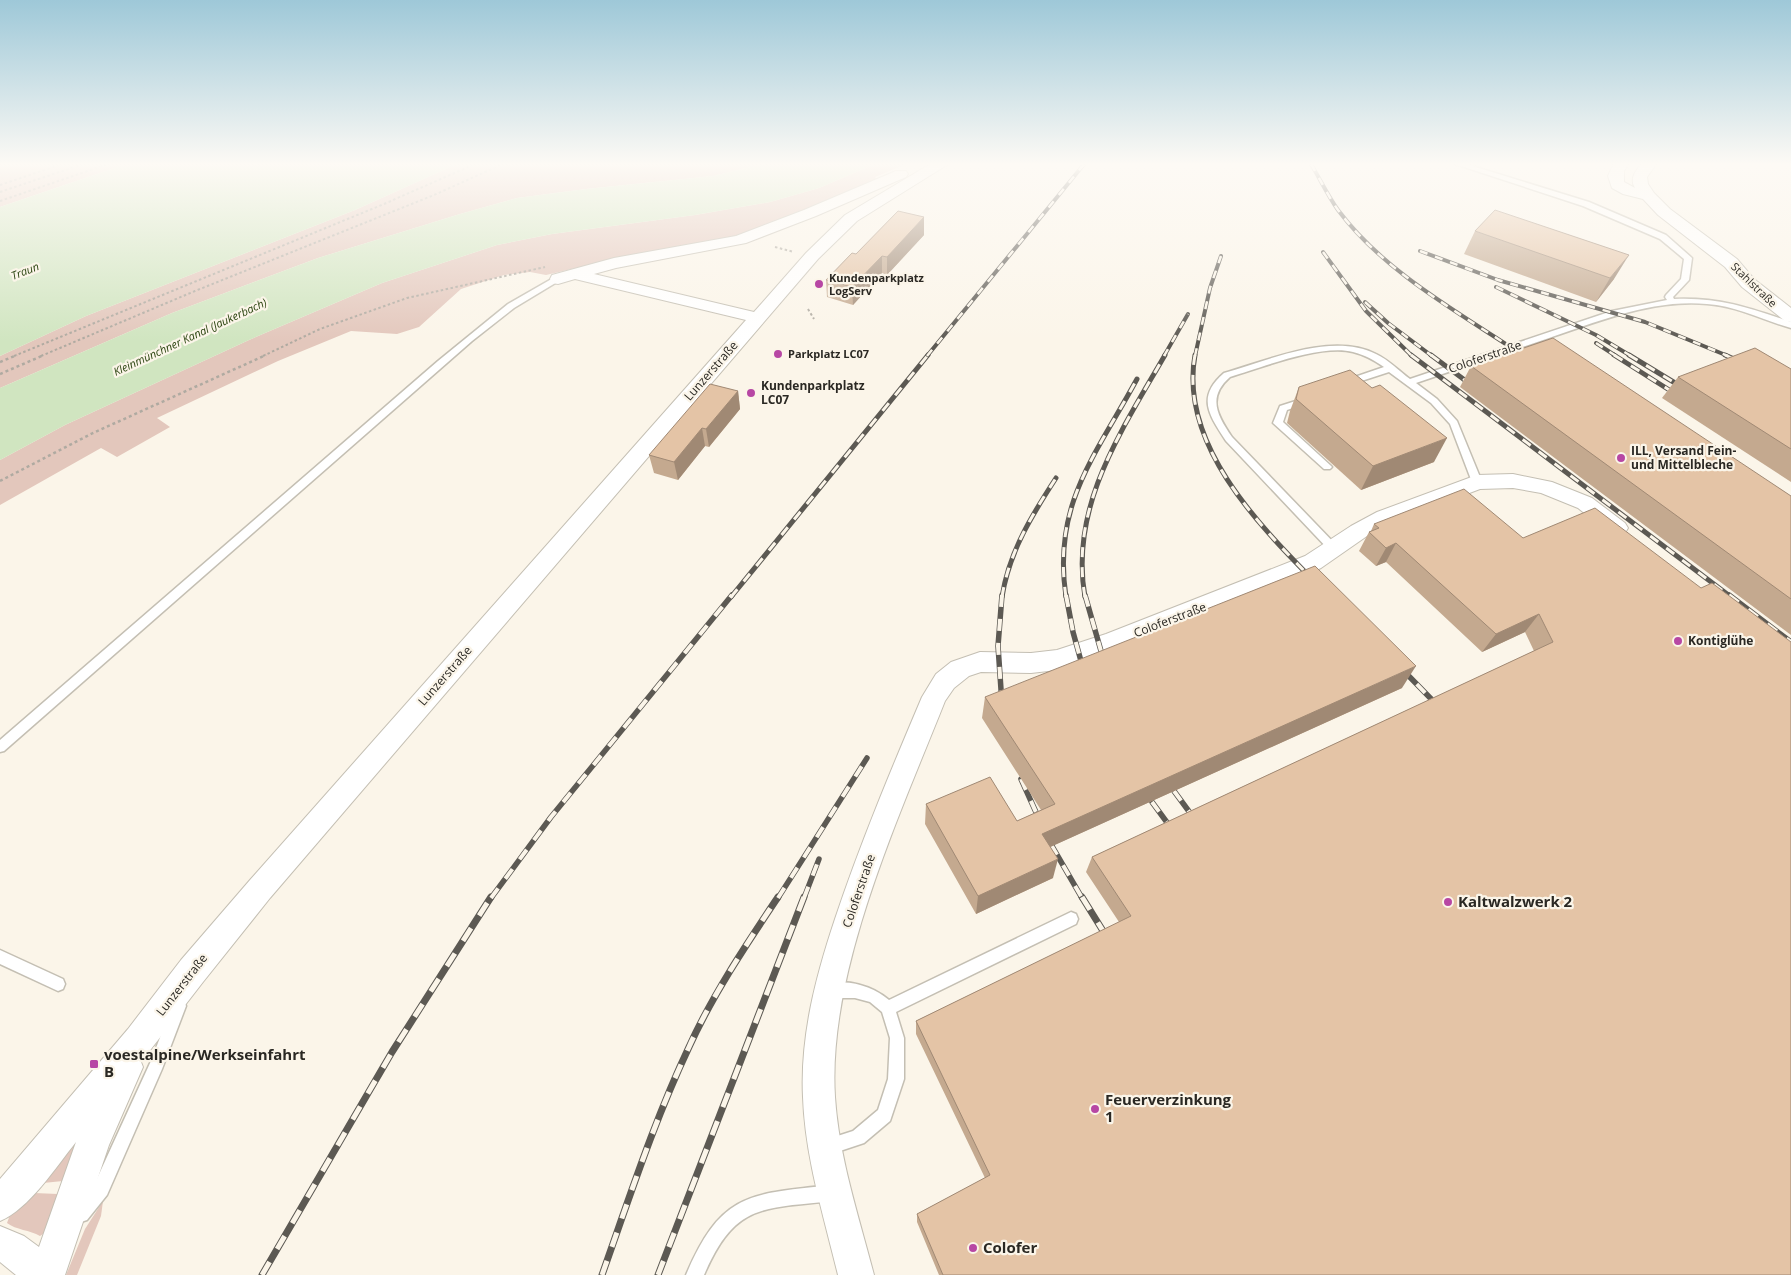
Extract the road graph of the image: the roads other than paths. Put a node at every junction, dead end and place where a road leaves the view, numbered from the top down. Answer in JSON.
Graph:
{"nodes":[{"id":1,"x":785,"y":222,"type":"edge"},
{"id":2,"x":846,"y":222,"type":"edge"},
{"id":3,"x":1629,"y":222,"type":"edge"},
{"id":4,"x":1678,"y":222,"type":"edge"},
{"id":5,"x":560,"y":273,"type":"junction"},
{"id":6,"x":1672,"y":302,"type":"junction"},
{"id":7,"x":1791,"y":317,"type":"edge"},
{"id":8,"x":758,"y":318,"type":"junction"},
{"id":9,"x":1791,"y":325,"type":"edge"},
{"id":10,"x":1391,"y":368,"type":"junction"},
{"id":11,"x":1410,"y":382,"type":"junction"},
{"id":12,"x":1335,"y":388,"type":"edge"},
{"id":13,"x":1311,"y":399,"type":"edge"},
{"id":14,"x":1327,"y":467,"type":"dead end"},
{"id":15,"x":1477,"y":482,"type":"junction"},
{"id":16,"x":1632,"y":540,"type":"edge"},
{"id":17,"x":1334,"y":548,"type":"junction"},
{"id":18,"x":0,"y":748,"type":"edge"},
{"id":19,"x":1071,"y":919,"type":"dead end"},
{"id":20,"x":0,"y":957,"type":"edge"},
{"id":21,"x":192,"y":971,"type":"junction"},
{"id":22,"x":58,"y":984,"type":"dead end"},
{"id":23,"x":829,"y":990,"type":"junction"},
{"id":24,"x":888,"y":1008,"type":"junction"},
{"id":25,"x":139,"y":1040,"type":"junction"},
{"id":26,"x":826,"y":1147,"type":"junction"},
{"id":27,"x":836,"y":1192,"type":"junction"},
{"id":28,"x":0,"y":1204,"type":"edge"},
{"id":29,"x":60,"y":1239,"type":"junction"},
{"id":30,"x":0,"y":1244,"type":"edge"},
{"id":31,"x":35,"y":1275,"type":"edge"},
{"id":32,"x":47,"y":1275,"type":"edge"},
{"id":33,"x":695,"y":1275,"type":"edge"},
{"id":34,"x":856,"y":1275,"type":"edge"}],
"edges":[{"from":1,"to":5,"type":"street"},
{"from":2,"to":8,"type":"street","name":"Lunzerstraße"},
{"from":3,"to":6,"type":"lane"},
{"from":4,"to":7,"type":"street","name":"Stahlstraße"},
{"from":5,"to":8,"type":"street"},
{"from":5,"to":18,"type":"lane"},
{"from":6,"to":9,"type":"lane","name":"Coloferstraße"},
{"from":6,"to":11,"type":"lane","name":"Coloferstraße"},
{"from":8,"to":21,"type":"street","name":"Lunzerstraße"},
{"from":10,"to":11,"type":"lane"},
{"from":10,"to":12,"type":"lane"},
{"from":10,"to":17,"type":"lane"},
{"from":11,"to":15,"type":"lane"},
{"from":13,"to":14,"type":"lane"},
{"from":15,"to":16,"type":"street"},
{"from":15,"to":17,"type":"street","name":"Coloferstraße"},
{"from":17,"to":23,"type":"street","name":"Coloferstraße"},
{"from":19,"to":24,"type":"lane"},
{"from":20,"to":22,"type":"lane"},
{"from":21,"to":25,"type":"street","name":"Lunzerstraße"},
{"from":21,"to":29,"type":"lane"},
{"from":23,"to":24,"type":"lane"},
{"from":23,"to":26,"type":"street","name":"Coloferstraße"},
{"from":24,"to":26,"type":"lane"},
{"from":25,"to":28,"type":"street","name":"Lunzerstraße"},
{"from":25,"to":29,"type":"street","name":"Lunzerstraße"},
{"from":26,"to":27,"type":"street","name":"Coloferstraße"},
{"from":27,"to":33,"type":"lane"},
{"from":27,"to":34,"type":"street","name":"Coloferstraße"},
{"from":29,"to":32,"type":"street","name":"Lunzerstraße"},
{"from":30,"to":31,"type":"street"}]}
